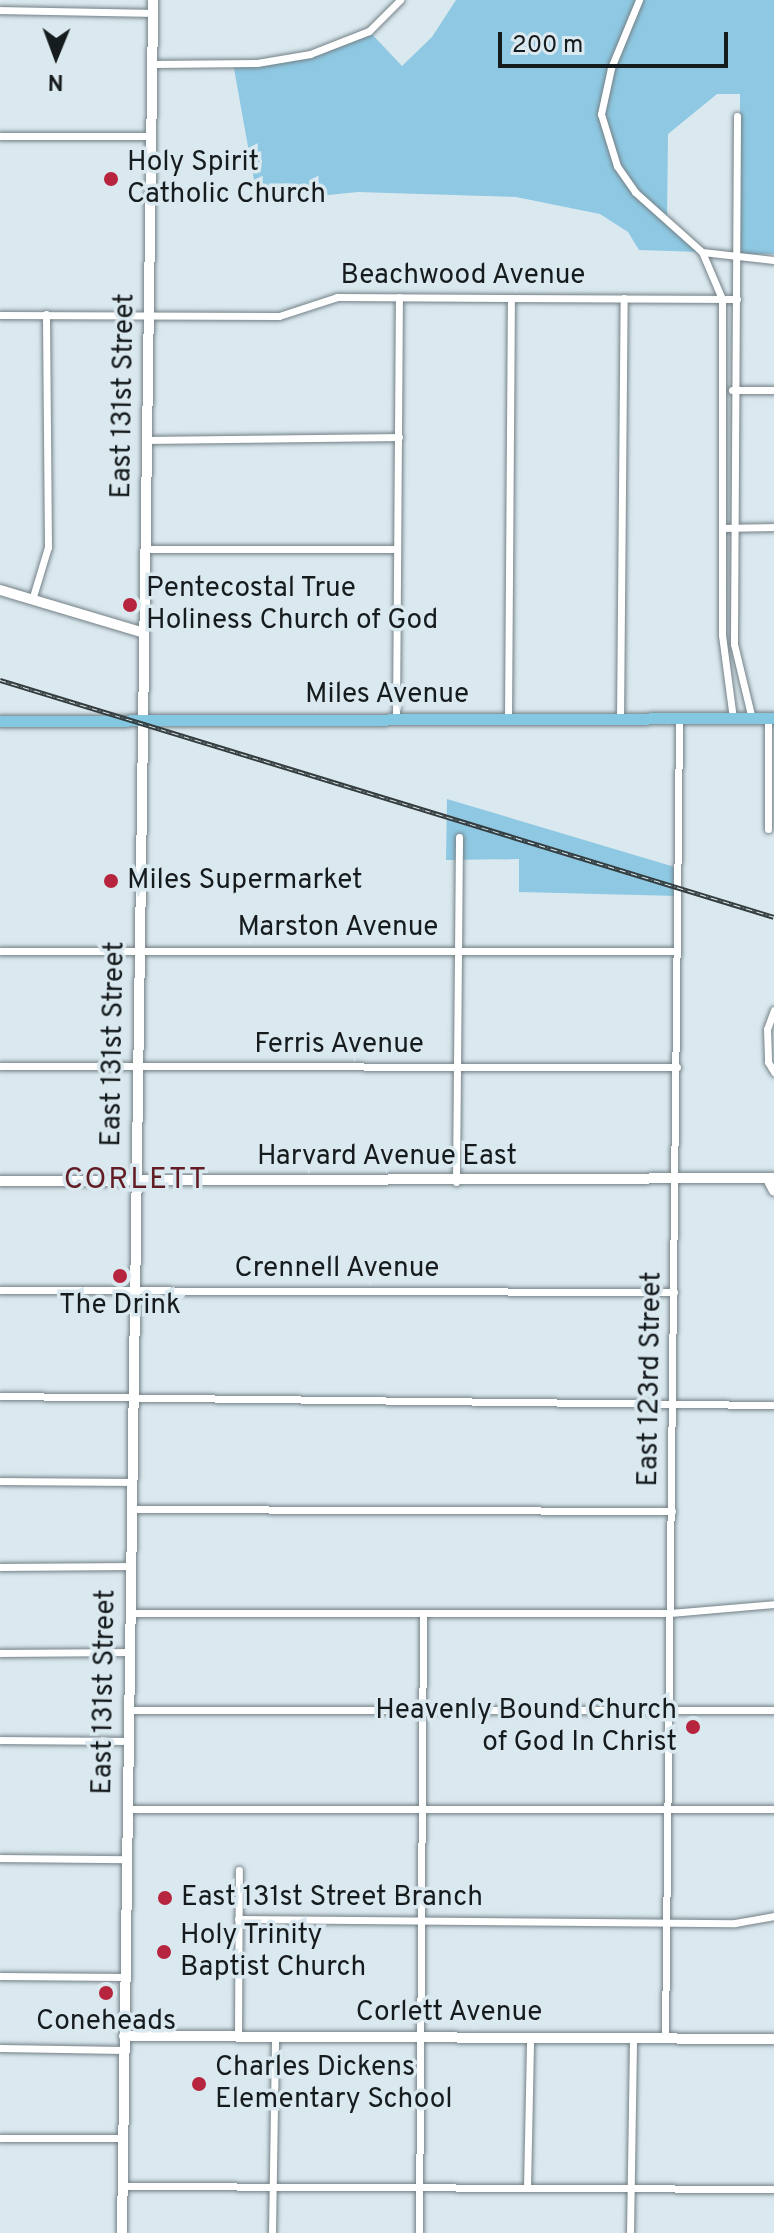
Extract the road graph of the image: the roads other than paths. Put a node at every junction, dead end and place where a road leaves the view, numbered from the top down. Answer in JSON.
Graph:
{"nodes":[{"id":1,"x":153,"y":0,"type":"edge"},
{"id":2,"x":400,"y":0,"type":"edge"},
{"id":3,"x":639,"y":0,"type":"edge"},
{"id":4,"x":0,"y":10,"type":"edge"},
{"id":5,"x":153,"y":13,"type":"junction"},
{"id":6,"x":153,"y":64,"type":"junction"},
{"id":7,"x":737,"y":116,"type":"dead end"},
{"id":8,"x":0,"y":136,"type":"edge"},
{"id":9,"x":152,"y":136,"type":"junction"},
{"id":10,"x":702,"y":252,"type":"junction"},
{"id":11,"x":736,"y":259,"type":"junction"},
{"id":12,"x":774,"y":260,"type":"edge"},
{"id":13,"x":399,"y":297,"type":"junction"},
{"id":14,"x":511,"y":298,"type":"junction"},
{"id":15,"x":624,"y":298,"type":"junction"},
{"id":16,"x":722,"y":299,"type":"junction"},
{"id":17,"x":737,"y":299,"type":"junction"},
{"id":18,"x":46,"y":314,"type":"junction"},
{"id":19,"x":149,"y":314,"type":"junction"},
{"id":20,"x":0,"y":315,"type":"edge"},
{"id":21,"x":725,"y":389,"type":"junction"},
{"id":22,"x":736,"y":390,"type":"junction"},
{"id":23,"x":774,"y":390,"type":"edge"},
{"id":24,"x":399,"y":437,"type":"junction"},
{"id":25,"x":147,"y":440,"type":"junction"},
{"id":26,"x":774,"y":527,"type":"edge"},
{"id":27,"x":723,"y":528,"type":"junction"},
{"id":28,"x":736,"y":528,"type":"junction"},
{"id":29,"x":145,"y":549,"type":"junction"},
{"id":30,"x":397,"y":549,"type":"junction"},
{"id":31,"x":0,"y":590,"type":"edge"},
{"id":32,"x":32,"y":600,"type":"junction"},
{"id":33,"x":144,"y":633,"type":"junction"},
{"id":34,"x":771,"y":718,"type":"edge"},
{"id":35,"x":396,"y":719,"type":"junction"},
{"id":36,"x":508,"y":719,"type":"junction"},
{"id":37,"x":620,"y":719,"type":"junction"},
{"id":38,"x":679,"y":719,"type":"junction"},
{"id":39,"x":733,"y":719,"type":"junction"},
{"id":40,"x":752,"y":719,"type":"junction"},
{"id":41,"x":0,"y":721,"type":"edge"},
{"id":42,"x":143,"y":723,"type":"junction"},
{"id":43,"x":768,"y":829,"type":"dead end"},
{"id":44,"x":459,"y":837,"type":"dead end"},
{"id":45,"x":458,"y":949,"type":"junction"},
{"id":46,"x":0,"y":951,"type":"edge"},
{"id":47,"x":140,"y":951,"type":"junction"},
{"id":48,"x":677,"y":951,"type":"junction"},
{"id":49,"x":774,"y":1010,"type":"edge"},
{"id":50,"x":0,"y":1066,"type":"edge"},
{"id":51,"x":138,"y":1067,"type":"junction"},
{"id":52,"x":677,"y":1067,"type":"junction"},
{"id":53,"x":455,"y":1068,"type":"junction"},
{"id":54,"x":774,"y":1072,"type":"edge"},
{"id":55,"x":771,"y":1179,"type":"edge"},
{"id":56,"x":0,"y":1181,"type":"edge"},
{"id":57,"x":136,"y":1181,"type":"junction"},
{"id":58,"x":675,"y":1181,"type":"junction"},
{"id":59,"x":456,"y":1182,"type":"junction"},
{"id":60,"x":774,"y":1191,"type":"edge"},
{"id":61,"x":0,"y":1290,"type":"edge"},
{"id":62,"x":135,"y":1290,"type":"junction"},
{"id":63,"x":674,"y":1292,"type":"junction"},
{"id":64,"x":0,"y":1396,"type":"edge"},
{"id":65,"x":133,"y":1399,"type":"junction"},
{"id":66,"x":672,"y":1402,"type":"junction"},
{"id":67,"x":774,"y":1405,"type":"edge"},
{"id":68,"x":0,"y":1481,"type":"edge"},
{"id":69,"x":132,"y":1482,"type":"junction"},
{"id":70,"x":131,"y":1509,"type":"junction"},
{"id":71,"x":672,"y":1511,"type":"junction"},
{"id":72,"x":131,"y":1566,"type":"junction"},
{"id":73,"x":0,"y":1567,"type":"edge"},
{"id":74,"x":774,"y":1604,"type":"edge"},
{"id":75,"x":130,"y":1613,"type":"junction"},
{"id":76,"x":423,"y":1613,"type":"junction"},
{"id":77,"x":670,"y":1613,"type":"junction"},
{"id":78,"x":129,"y":1652,"type":"junction"},
{"id":79,"x":0,"y":1653,"type":"edge"},
{"id":80,"x":129,"y":1710,"type":"junction"},
{"id":81,"x":668,"y":1710,"type":"junction"},
{"id":82,"x":774,"y":1710,"type":"edge"},
{"id":83,"x":423,"y":1711,"type":"junction"},
{"id":84,"x":0,"y":1740,"type":"edge"},
{"id":85,"x":128,"y":1741,"type":"junction"},
{"id":86,"x":424,"y":1808,"type":"junction"},
{"id":87,"x":127,"y":1809,"type":"junction"},
{"id":88,"x":668,"y":1809,"type":"junction"},
{"id":89,"x":774,"y":1809,"type":"edge"},
{"id":90,"x":0,"y":1858,"type":"edge"},
{"id":91,"x":126,"y":1859,"type":"junction"},
{"id":92,"x":239,"y":1870,"type":"dead end"},
{"id":93,"x":774,"y":1916,"type":"edge"},
{"id":94,"x":238,"y":1919,"type":"junction"},
{"id":95,"x":424,"y":1920,"type":"junction"},
{"id":96,"x":667,"y":1923,"type":"junction"},
{"id":97,"x":0,"y":1976,"type":"edge"},
{"id":98,"x":125,"y":1977,"type":"junction"},
{"id":99,"x":124,"y":2036,"type":"junction"},
{"id":100,"x":238,"y":2036,"type":"junction"},
{"id":101,"x":275,"y":2037,"type":"junction"},
{"id":102,"x":422,"y":2037,"type":"junction"},
{"id":103,"x":530,"y":2038,"type":"junction"},
{"id":104,"x":633,"y":2038,"type":"junction"},
{"id":105,"x":665,"y":2039,"type":"junction"},
{"id":106,"x":774,"y":2039,"type":"edge"},
{"id":107,"x":0,"y":2048,"type":"edge"},
{"id":108,"x":124,"y":2050,"type":"junction"},
{"id":109,"x":0,"y":2138,"type":"edge"},
{"id":110,"x":123,"y":2138,"type":"junction"},
{"id":111,"x":123,"y":2186,"type":"junction"},
{"id":112,"x":630,"y":2186,"type":"junction"},
{"id":113,"x":273,"y":2187,"type":"junction"},
{"id":114,"x":420,"y":2187,"type":"junction"},
{"id":115,"x":527,"y":2187,"type":"junction"},
{"id":116,"x":774,"y":2189,"type":"edge"},
{"id":117,"x":122,"y":2233,"type":"edge"},
{"id":118,"x":272,"y":2233,"type":"edge"},
{"id":119,"x":419,"y":2233,"type":"edge"},
{"id":120,"x":630,"y":2233,"type":"edge"}],
"edges":[{"from":1,"to":5,"type":"street","name":"East 131st Street"},
{"from":2,"to":6,"type":"street"},
{"from":3,"to":10,"type":"street"},
{"from":4,"to":5,"type":"street"},
{"from":5,"to":6,"type":"street","name":"East 131st Street"},
{"from":6,"to":9,"type":"street","name":"East 131st Street"},
{"from":7,"to":11,"type":"street"},
{"from":8,"to":9,"type":"street"},
{"from":9,"to":19,"type":"street","name":"East 131st Street"},
{"from":10,"to":11,"type":"street"},
{"from":10,"to":16,"type":"street"},
{"from":11,"to":12,"type":"street"},
{"from":11,"to":17,"type":"street"},
{"from":13,"to":14,"type":"street","name":"Beachwood Avenue"},
{"from":13,"to":19,"type":"street","name":"Beachwood Avenue"},
{"from":13,"to":24,"type":"street"},
{"from":14,"to":15,"type":"street","name":"Beachwood Avenue"},
{"from":14,"to":36,"type":"street"},
{"from":15,"to":16,"type":"street","name":"Beachwood Avenue"},
{"from":15,"to":37,"type":"street"},
{"from":16,"to":17,"type":"street","name":"Beachwood Avenue"},
{"from":16,"to":21,"type":"street"},
{"from":17,"to":22,"type":"street"},
{"from":18,"to":19,"type":"street","name":"Beachwood Avenue"},
{"from":18,"to":20,"type":"street","name":"Beachwood Avenue"},
{"from":18,"to":32,"type":"street"},
{"from":19,"to":25,"type":"street","name":"East 131st Street"},
{"from":21,"to":22,"type":"street"},
{"from":21,"to":27,"type":"street"},
{"from":22,"to":23,"type":"street"},
{"from":22,"to":28,"type":"street"},
{"from":24,"to":25,"type":"street"},
{"from":24,"to":30,"type":"street"},
{"from":25,"to":29,"type":"street","name":"East 131st Street"},
{"from":26,"to":28,"type":"street"},
{"from":27,"to":28,"type":"street"},
{"from":27,"to":39,"type":"street"},
{"from":28,"to":40,"type":"street"},
{"from":29,"to":30,"type":"street"},
{"from":29,"to":33,"type":"street","name":"East 131st Street"},
{"from":30,"to":35,"type":"street"},
{"from":31,"to":32,"type":"street"},
{"from":32,"to":33,"type":"street"},
{"from":33,"to":42,"type":"street","name":"East 131st Street"},
{"from":34,"to":40,"type":"main road","name":"Miles Avenue"},
{"from":34,"to":43,"type":"street"},
{"from":35,"to":36,"type":"main road","name":"Miles Avenue"},
{"from":35,"to":42,"type":"main road","name":"Miles Avenue"},
{"from":36,"to":37,"type":"main road","name":"Miles Avenue"},
{"from":37,"to":38,"type":"main road","name":"Miles Avenue"},
{"from":38,"to":39,"type":"main road","name":"Miles Avenue"},
{"from":38,"to":48,"type":"street","name":"East 123rd Street"},
{"from":39,"to":40,"type":"main road","name":"Miles Avenue"},
{"from":41,"to":42,"type":"main road","name":"Miles Avenue"},
{"from":42,"to":47,"type":"street","name":"East 131st Street"},
{"from":44,"to":45,"type":"street"},
{"from":45,"to":47,"type":"street","name":"Marston Avenue"},
{"from":45,"to":48,"type":"street","name":"Marston Avenue"},
{"from":45,"to":53,"type":"street"},
{"from":46,"to":47,"type":"street","name":"Marston Avenue"},
{"from":47,"to":51,"type":"street","name":"East 131st Street"},
{"from":48,"to":52,"type":"street","name":"East 123rd Street"},
{"from":49,"to":54,"type":"street"},
{"from":50,"to":51,"type":"street","name":"Ferris Avenue"},
{"from":51,"to":53,"type":"street","name":"Ferris Avenue"},
{"from":51,"to":57,"type":"street","name":"East 131st Street"},
{"from":52,"to":53,"type":"street","name":"Ferris Avenue"},
{"from":52,"to":58,"type":"street","name":"East 123rd Street"},
{"from":53,"to":59,"type":"street"},
{"from":55,"to":58,"type":"street","name":"Harvard Avenue East"},
{"from":55,"to":60,"type":"street"},
{"from":56,"to":57,"type":"street","name":"Harvard Avenue East"},
{"from":57,"to":59,"type":"street","name":"Harvard Avenue East"},
{"from":57,"to":62,"type":"street","name":"East 131st Street"},
{"from":58,"to":59,"type":"street","name":"Harvard Avenue East"},
{"from":58,"to":63,"type":"street","name":"East 123rd Street"},
{"from":61,"to":62,"type":"street","name":"Crennell Avenue"},
{"from":62,"to":63,"type":"street","name":"Crennell Avenue"},
{"from":62,"to":65,"type":"street","name":"East 131st Street"},
{"from":63,"to":66,"type":"street","name":"East 123rd Street"},
{"from":64,"to":65,"type":"street"},
{"from":65,"to":66,"type":"street"},
{"from":65,"to":69,"type":"street","name":"East 131st Street"},
{"from":66,"to":67,"type":"street"},
{"from":66,"to":71,"type":"street","name":"East 123rd Street"},
{"from":68,"to":69,"type":"street"},
{"from":69,"to":70,"type":"street","name":"East 131st Street"},
{"from":70,"to":71,"type":"street"},
{"from":70,"to":72,"type":"street","name":"East 131st Street"},
{"from":71,"to":77,"type":"street","name":"East 123rd Street"},
{"from":72,"to":73,"type":"street"},
{"from":72,"to":75,"type":"street","name":"East 131st Street"},
{"from":74,"to":77,"type":"street"},
{"from":75,"to":76,"type":"street"},
{"from":75,"to":78,"type":"street","name":"East 131st Street"},
{"from":76,"to":77,"type":"street"},
{"from":76,"to":83,"type":"street"},
{"from":77,"to":81,"type":"street","name":"East 123rd Street"},
{"from":78,"to":79,"type":"street"},
{"from":78,"to":80,"type":"street","name":"East 131st Street"},
{"from":80,"to":83,"type":"street"},
{"from":80,"to":85,"type":"street","name":"East 131st Street"},
{"from":81,"to":82,"type":"street"},
{"from":81,"to":83,"type":"street"},
{"from":81,"to":88,"type":"street","name":"East 123rd Street"},
{"from":83,"to":86,"type":"street"},
{"from":84,"to":85,"type":"street"},
{"from":85,"to":87,"type":"street","name":"East 131st Street"},
{"from":86,"to":87,"type":"street"},
{"from":86,"to":88,"type":"street"},
{"from":86,"to":95,"type":"street"},
{"from":87,"to":91,"type":"street","name":"East 131st Street"},
{"from":88,"to":89,"type":"street"},
{"from":88,"to":96,"type":"street","name":"East 123rd Street"},
{"from":90,"to":91,"type":"street"},
{"from":91,"to":98,"type":"street","name":"East 131st Street"},
{"from":92,"to":94,"type":"street"},
{"from":93,"to":96,"type":"street"},
{"from":94,"to":95,"type":"street"},
{"from":94,"to":100,"type":"street"},
{"from":95,"to":96,"type":"street"},
{"from":95,"to":102,"type":"street"},
{"from":96,"to":105,"type":"street","name":"East 123rd Street"},
{"from":97,"to":98,"type":"street"},
{"from":98,"to":99,"type":"street","name":"East 131st Street"},
{"from":99,"to":100,"type":"street","name":"Corlett Avenue"},
{"from":99,"to":108,"type":"street","name":"East 131st Street"},
{"from":100,"to":101,"type":"street","name":"Corlett Avenue"},
{"from":101,"to":102,"type":"street","name":"Corlett Avenue"},
{"from":101,"to":113,"type":"street"},
{"from":102,"to":103,"type":"street","name":"Corlett Avenue"},
{"from":102,"to":114,"type":"street"},
{"from":103,"to":104,"type":"street","name":"Corlett Avenue"},
{"from":103,"to":115,"type":"street"},
{"from":104,"to":105,"type":"street","name":"Corlett Avenue"},
{"from":104,"to":112,"type":"street"},
{"from":105,"to":106,"type":"street","name":"Corlett Avenue"},
{"from":107,"to":108,"type":"street"},
{"from":108,"to":110,"type":"street","name":"East 131st Street"},
{"from":109,"to":110,"type":"street"},
{"from":110,"to":111,"type":"street","name":"East 131st Street"},
{"from":111,"to":113,"type":"street"},
{"from":111,"to":117,"type":"street","name":"East 131st Street"},
{"from":112,"to":115,"type":"street"},
{"from":112,"to":116,"type":"street"},
{"from":112,"to":120,"type":"street"},
{"from":113,"to":114,"type":"street"},
{"from":113,"to":118,"type":"street"},
{"from":114,"to":115,"type":"street"},
{"from":114,"to":119,"type":"street"}]}
